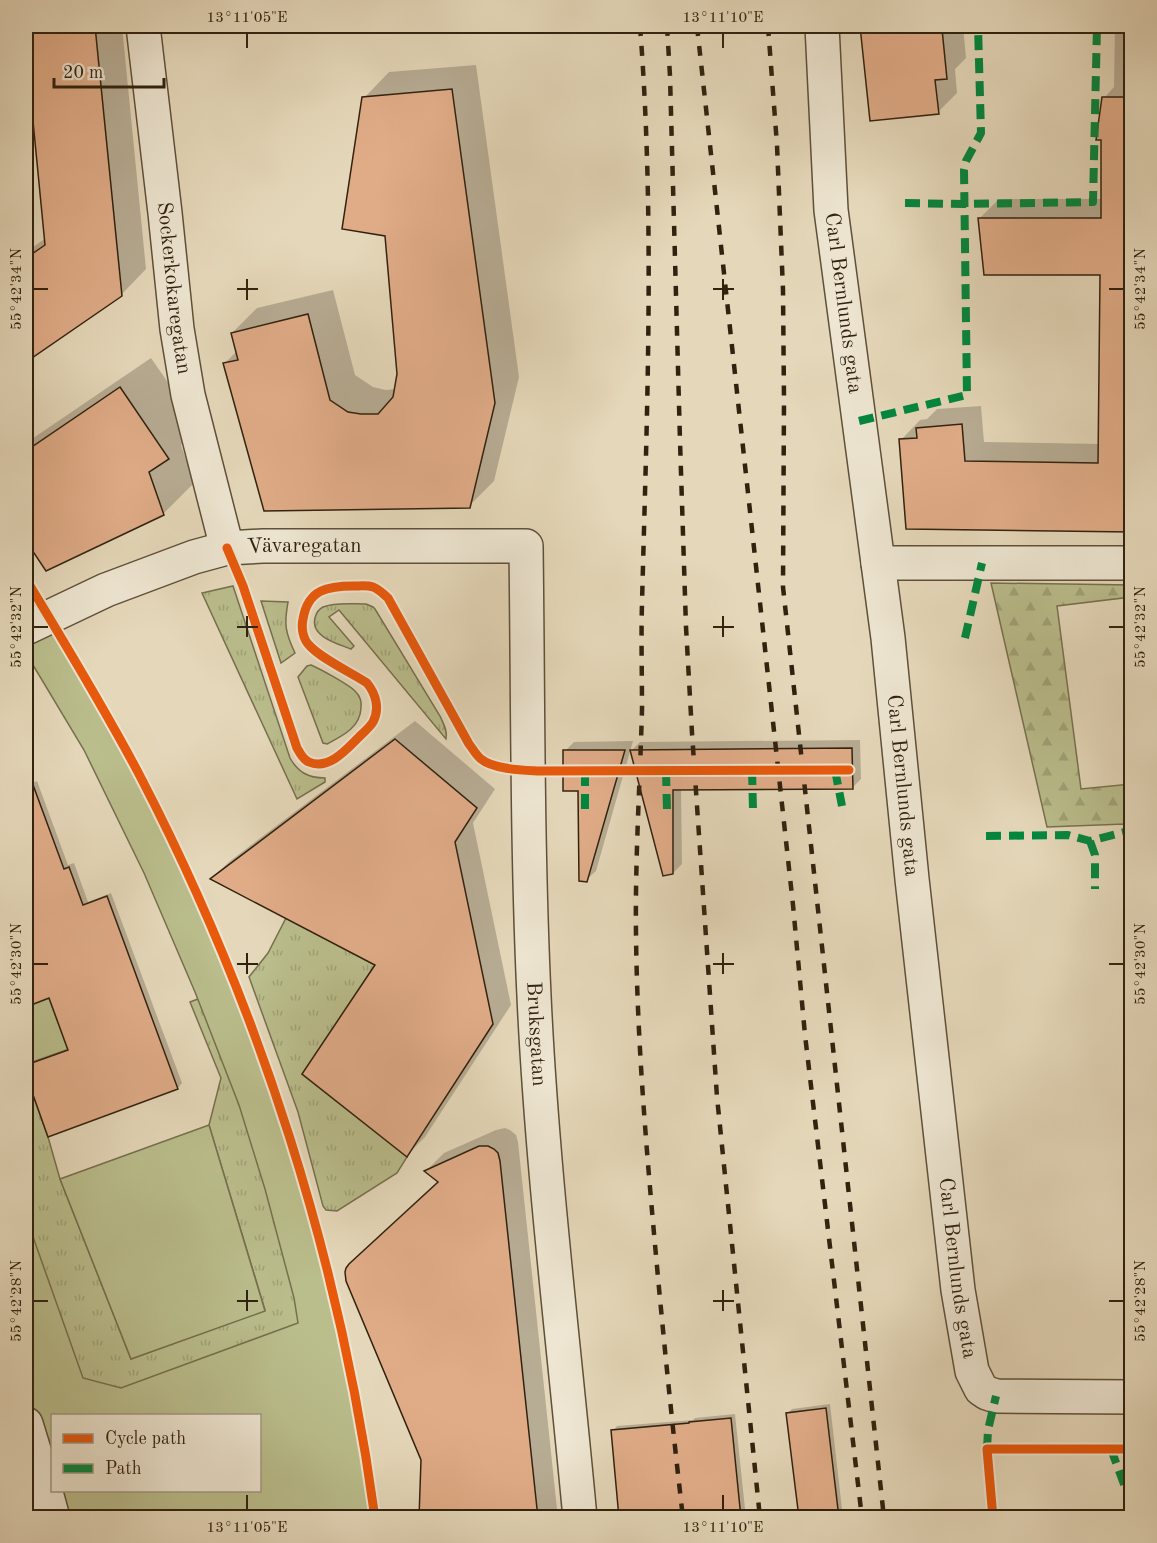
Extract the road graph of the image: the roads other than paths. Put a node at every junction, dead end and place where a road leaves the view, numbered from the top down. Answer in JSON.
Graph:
{"nodes":[{"id":1,"x":143,"y":26,"type":"edge"},
{"id":2,"x":822,"y":26,"type":"edge"},
{"id":3,"x":526,"y":546,"type":"joint"},
{"id":4,"x":227,"y":548,"type":"junction"},
{"id":5,"x":878,"y":563,"type":"junction"},
{"id":6,"x":1131,"y":563,"type":"edge"},
{"id":7,"x":26,"y":628,"type":"edge"},
{"id":8,"x":1131,"y":1397,"type":"edge"},
{"id":9,"x":26,"y":1424,"type":"edge"},
{"id":10,"x":32,"y":1465,"type":"edge"},
{"id":11,"x":53,"y":1518,"type":"edge"},
{"id":12,"x":580,"y":1518,"type":"edge"}],
"edges":[{"from":1,"to":4,"type":"street","name":"Sockerkokaregatan"},
{"from":2,"to":5,"type":"street","name":"Carl Bernlunds gata"},
{"from":3,"to":4,"type":"street","name":"Vävaregatan"},
{"from":3,"to":12,"type":"street","name":"Bruksgatan"},
{"from":4,"to":7,"type":"street","name":"Vävaregatan"},
{"from":5,"to":6,"type":"street"},
{"from":5,"to":8,"type":"street","name":"Carl Bernlunds gata"},
{"from":9,"to":10,"type":"street"},
{"from":10,"to":11,"type":"street"}]}
